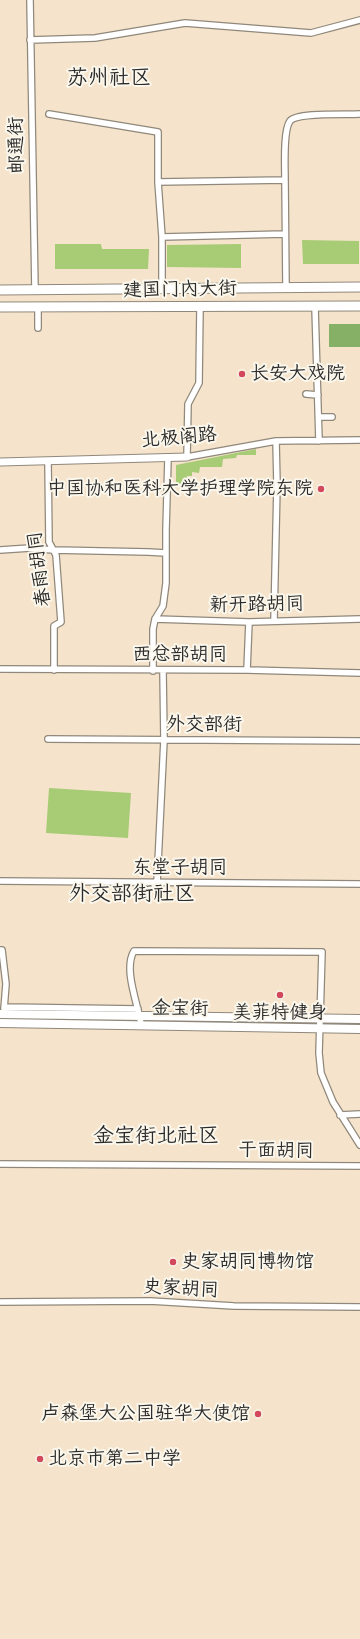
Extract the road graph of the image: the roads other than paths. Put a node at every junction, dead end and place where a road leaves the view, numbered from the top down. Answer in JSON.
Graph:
{"nodes":[{"id":1,"x":30,"y":0,"type":"edge"},
{"id":2,"x":360,"y":20,"type":"edge"},
{"id":3,"x":30,"y":40,"type":"junction"},
{"id":4,"x":49,"y":114,"type":"dead end"},
{"id":5,"x":360,"y":114,"type":"edge"},
{"id":6,"x":285,"y":180,"type":"junction"},
{"id":7,"x":158,"y":182,"type":"junction"},
{"id":8,"x":285,"y":234,"type":"junction"},
{"id":9,"x":162,"y":237,"type":"junction"},
{"id":10,"x":286,"y":287,"type":"junction"},
{"id":11,"x":360,"y":287,"type":"edge"},
{"id":12,"x":162,"y":288,"type":"junction"},
{"id":13,"x":0,"y":290,"type":"edge"},
{"id":14,"x":35,"y":290,"type":"junction"},
{"id":15,"x":360,"y":306,"type":"edge"},
{"id":16,"x":0,"y":307,"type":"edge"},
{"id":17,"x":38,"y":307,"type":"junction"},
{"id":18,"x":200,"y":307,"type":"junction"},
{"id":19,"x":316,"y":307,"type":"junction"},
{"id":20,"x":38,"y":328,"type":"dead end"},
{"id":21,"x":306,"y":394,"type":"dead end"},
{"id":22,"x":318,"y":395,"type":"junction"},
{"id":23,"x":319,"y":417,"type":"junction"},
{"id":24,"x":332,"y":417,"type":"dead end"},
{"id":25,"x":360,"y":440,"type":"edge"},
{"id":26,"x":276,"y":441,"type":"junction"},
{"id":27,"x":319,"y":441,"type":"junction"},
{"id":28,"x":187,"y":457,"type":"junction"},
{"id":29,"x":168,"y":458,"type":"junction"},
{"id":30,"x":0,"y":462,"type":"edge"},
{"id":31,"x":48,"y":462,"type":"junction"},
{"id":32,"x":0,"y":550,"type":"edge"},
{"id":33,"x":53,"y":550,"type":"junction"},
{"id":34,"x":166,"y":554,"type":"junction"},
{"id":35,"x":360,"y":618,"type":"edge"},
{"id":36,"x":155,"y":619,"type":"junction"},
{"id":37,"x":274,"y":620,"type":"junction"},
{"id":38,"x":249,"y":622,"type":"junction"},
{"id":39,"x":0,"y":669,"type":"edge"},
{"id":40,"x":54,"y":670,"type":"junction"},
{"id":41,"x":247,"y":670,"type":"junction"},
{"id":42,"x":153,"y":671,"type":"junction"},
{"id":43,"x":163,"y":671,"type":"junction"},
{"id":44,"x":360,"y":673,"type":"edge"},
{"id":45,"x":48,"y":739,"type":"dead end"},
{"id":46,"x":164,"y":740,"type":"junction"},
{"id":47,"x":360,"y":741,"type":"edge"},
{"id":48,"x":0,"y":881,"type":"edge"},
{"id":49,"x":157,"y":882,"type":"junction"},
{"id":50,"x":360,"y":884,"type":"edge"},
{"id":51,"x":0,"y":950,"type":"edge"},
{"id":52,"x":3,"y":1011,"type":"edge"},
{"id":53,"x":140,"y":1016,"type":"junction"},
{"id":54,"x":320,"y":1019,"type":"junction"},
{"id":55,"x":360,"y":1020,"type":"edge"},
{"id":56,"x":1,"y":1023,"type":"edge"},
{"id":57,"x":319,"y":1028,"type":"junction"},
{"id":58,"x":360,"y":1029,"type":"edge"},
{"id":59,"x":360,"y":1114,"type":"edge"},
{"id":60,"x":340,"y":1115,"type":"junction"},
{"id":61,"x":360,"y":1145,"type":"edge"},
{"id":62,"x":0,"y":1164,"type":"edge"},
{"id":63,"x":360,"y":1166,"type":"edge"},
{"id":64,"x":0,"y":1302,"type":"edge"},
{"id":65,"x":360,"y":1307,"type":"edge"}],
"edges":[{"from":1,"to":3,"type":"street","name":"邮通街"},
{"from":2,"to":3,"type":"street"},
{"from":3,"to":14,"type":"street","name":"邮通街"},
{"from":4,"to":7,"type":"street"},
{"from":5,"to":6,"type":"street"},
{"from":6,"to":7,"type":"street"},
{"from":6,"to":8,"type":"street"},
{"from":7,"to":9,"type":"street"},
{"from":8,"to":9,"type":"street"},
{"from":8,"to":10,"type":"street"},
{"from":9,"to":12,"type":"street"},
{"from":10,"to":11,"type":"highway","name":"建国门内大街"},
{"from":10,"to":12,"type":"highway","name":"建国门内大街"},
{"from":12,"to":14,"type":"highway","name":"建国门内大街"},
{"from":13,"to":14,"type":"highway","name":"建国门内大街"},
{"from":15,"to":19,"type":"highway","name":"建国门内大街"},
{"from":16,"to":17,"type":"highway","name":"建国门内大街"},
{"from":17,"to":18,"type":"highway","name":"建国门内大街"},
{"from":17,"to":20,"type":"street"},
{"from":18,"to":19,"type":"highway","name":"建国门内大街"},
{"from":18,"to":28,"type":"street"},
{"from":19,"to":22,"type":"street"},
{"from":21,"to":22,"type":"street"},
{"from":22,"to":23,"type":"street"},
{"from":23,"to":24,"type":"street"},
{"from":23,"to":27,"type":"street"},
{"from":25,"to":27,"type":"street","name":"北极阁路"},
{"from":26,"to":27,"type":"street","name":"北极阁路"},
{"from":26,"to":28,"type":"street","name":"北极阁路"},
{"from":26,"to":37,"type":"street"},
{"from":28,"to":29,"type":"street","name":"北极阁路"},
{"from":29,"to":31,"type":"street","name":"北极阁路"},
{"from":29,"to":34,"type":"street"},
{"from":30,"to":31,"type":"street","name":"北极阁路"},
{"from":31,"to":33,"type":"street","name":"春雨胡同"},
{"from":32,"to":33,"type":"street"},
{"from":33,"to":34,"type":"street"},
{"from":33,"to":40,"type":"street","name":"春雨胡同"},
{"from":34,"to":36,"type":"street"},
{"from":35,"to":37,"type":"street","name":"新开路胡同"},
{"from":36,"to":38,"type":"street","name":"新开路胡同"},
{"from":36,"to":42,"type":"street"},
{"from":37,"to":38,"type":"street","name":"新开路胡同"},
{"from":38,"to":41,"type":"street"},
{"from":39,"to":40,"type":"street","name":"西总部胡同"},
{"from":40,"to":42,"type":"street","name":"西总部胡同"},
{"from":41,"to":43,"type":"street","name":"西总部胡同"},
{"from":41,"to":44,"type":"street","name":"西总部胡同"},
{"from":42,"to":43,"type":"street","name":"西总部胡同"},
{"from":43,"to":46,"type":"street"},
{"from":45,"to":46,"type":"street","name":"外交部街"},
{"from":46,"to":47,"type":"street","name":"外交部街"},
{"from":46,"to":49,"type":"street"},
{"from":48,"to":49,"type":"street","name":"东堂子胡同"},
{"from":49,"to":50,"type":"street","name":"东堂子胡同"},
{"from":51,"to":52,"type":"street"},
{"from":52,"to":53,"type":"main road","name":"金宝街"},
{"from":52,"to":56,"type":"street"},
{"from":53,"to":54,"type":"main road","name":"金宝街"},
{"from":53,"to":54,"type":"street"},
{"from":53,"to":56,"type":"main road","name":"金宝街"},
{"from":53,"to":57,"type":"main road","name":"金宝街"},
{"from":54,"to":55,"type":"main road","name":"金宝街"},
{"from":54,"to":57,"type":"street"},
{"from":57,"to":58,"type":"main road","name":"金宝街"},
{"from":57,"to":60,"type":"street"},
{"from":59,"to":60,"type":"street"},
{"from":60,"to":61,"type":"street"},
{"from":62,"to":63,"type":"street","name":"干面胡同"},
{"from":64,"to":65,"type":"street","name":"史家胡同"}]}
